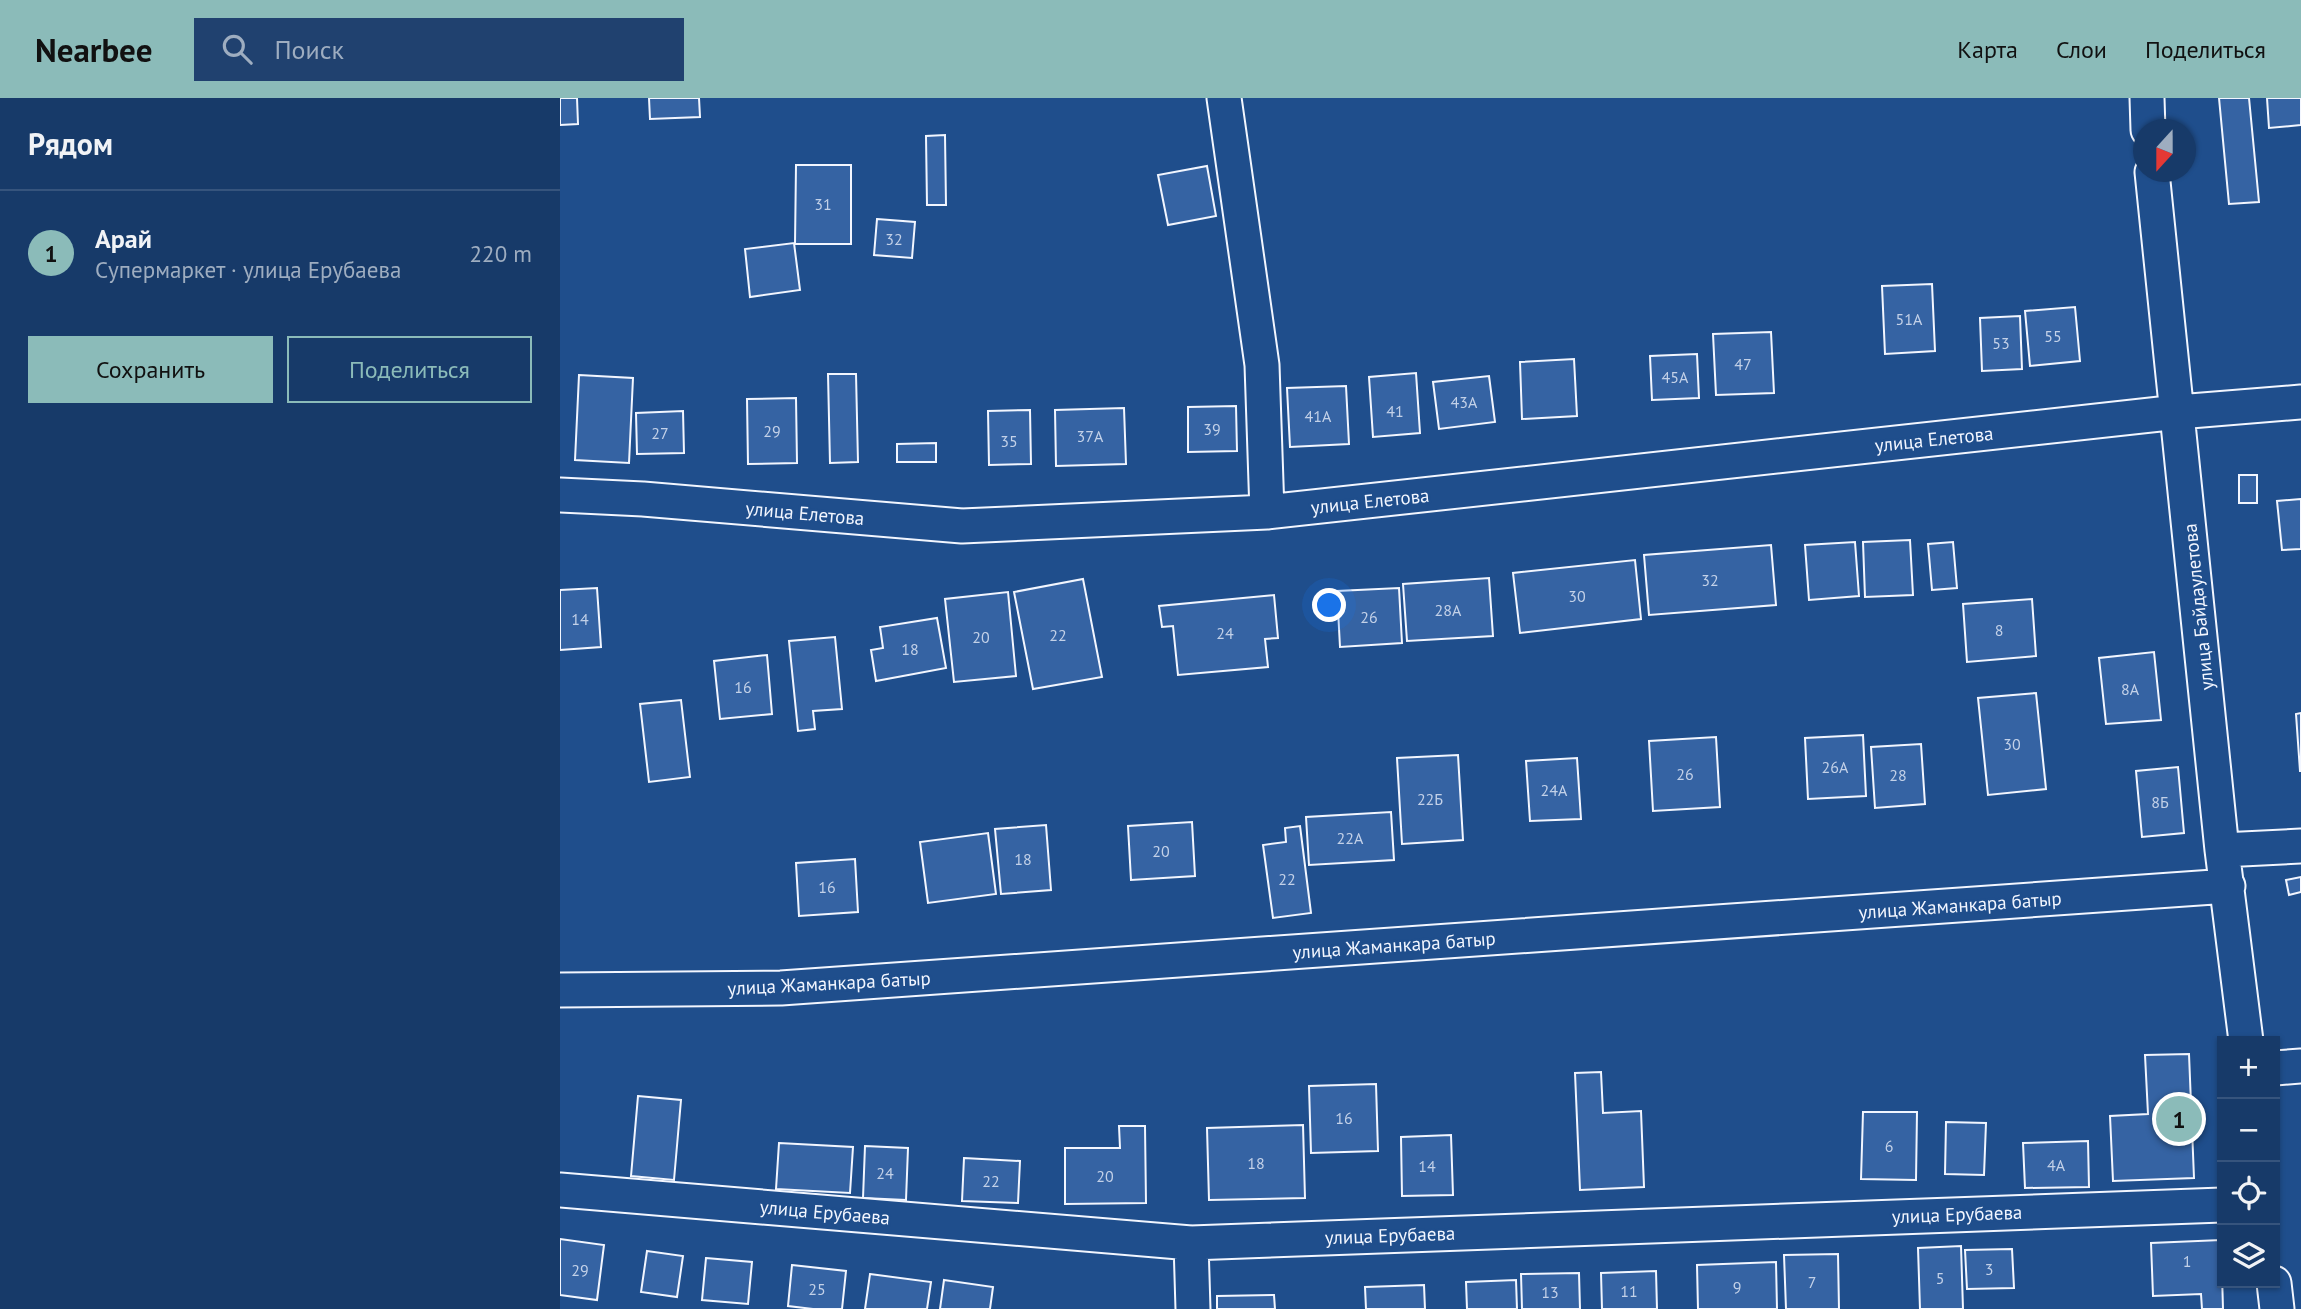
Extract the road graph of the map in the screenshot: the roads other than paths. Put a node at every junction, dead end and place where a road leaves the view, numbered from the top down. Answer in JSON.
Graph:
{"nodes":[{"id":1,"x":1224,"y":98,"type":"edge"},
{"id":2,"x":2147,"y":98,"type":"edge"},
{"id":3,"x":2148,"y":119,"type":"edge"},
{"id":4,"x":2153,"y":182,"type":"edge"},
{"id":5,"x":2301,"y":402,"type":"edge"},
{"id":6,"x":2178,"y":412,"type":"junction"},
{"id":7,"x":560,"y":495,"type":"edge"},
{"id":8,"x":1267,"y":512,"type":"junction"},
{"id":9,"x":2301,"y":846,"type":"edge"},
{"id":10,"x":2222,"y":850,"type":"junction"},
{"id":11,"x":2228,"y":886,"type":"junction"},
{"id":12,"x":560,"y":990,"type":"edge"},
{"id":13,"x":2245,"y":1036,"type":"edge"},
{"id":14,"x":2301,"y":1066,"type":"edge"},
{"id":15,"x":2280,"y":1068,"type":"edge"},
{"id":16,"x":560,"y":1190,"type":"edge"},
{"id":17,"x":2217,"y":1205,"type":"edge"},
{"id":18,"x":1191,"y":1243,"type":"junction"},
{"id":19,"x":2275,"y":1288,"type":"edge"},
{"id":20,"x":1193,"y":1309,"type":"edge"},
{"id":21,"x":2277,"y":1309,"type":"edge"}],
"edges":[{"from":1,"to":8,"type":"street"},
{"from":2,"to":3,"type":"street"},
{"from":4,"to":6,"type":"street","name":"улица Байдаулетова"},
{"from":5,"to":6,"type":"street","name":"улица Елетова"},
{"from":6,"to":8,"type":"street","name":"улица Елетова"},
{"from":6,"to":10,"type":"street","name":"улица Байдаулетова"},
{"from":7,"to":8,"type":"street","name":"улица Елетова"},
{"from":9,"to":10,"type":"street"},
{"from":10,"to":11,"type":"street","name":"улица Байдаулетова"},
{"from":11,"to":12,"type":"street","name":"улица Жаманкара батыр"},
{"from":11,"to":13,"type":"street","name":"улица Байдаулетова"},
{"from":14,"to":15,"type":"street"},
{"from":16,"to":18,"type":"street","name":"улица Ерубаева"},
{"from":17,"to":18,"type":"street","name":"улица Ерубаева"},
{"from":18,"to":20,"type":"street"},
{"from":19,"to":21,"type":"street"}]}
